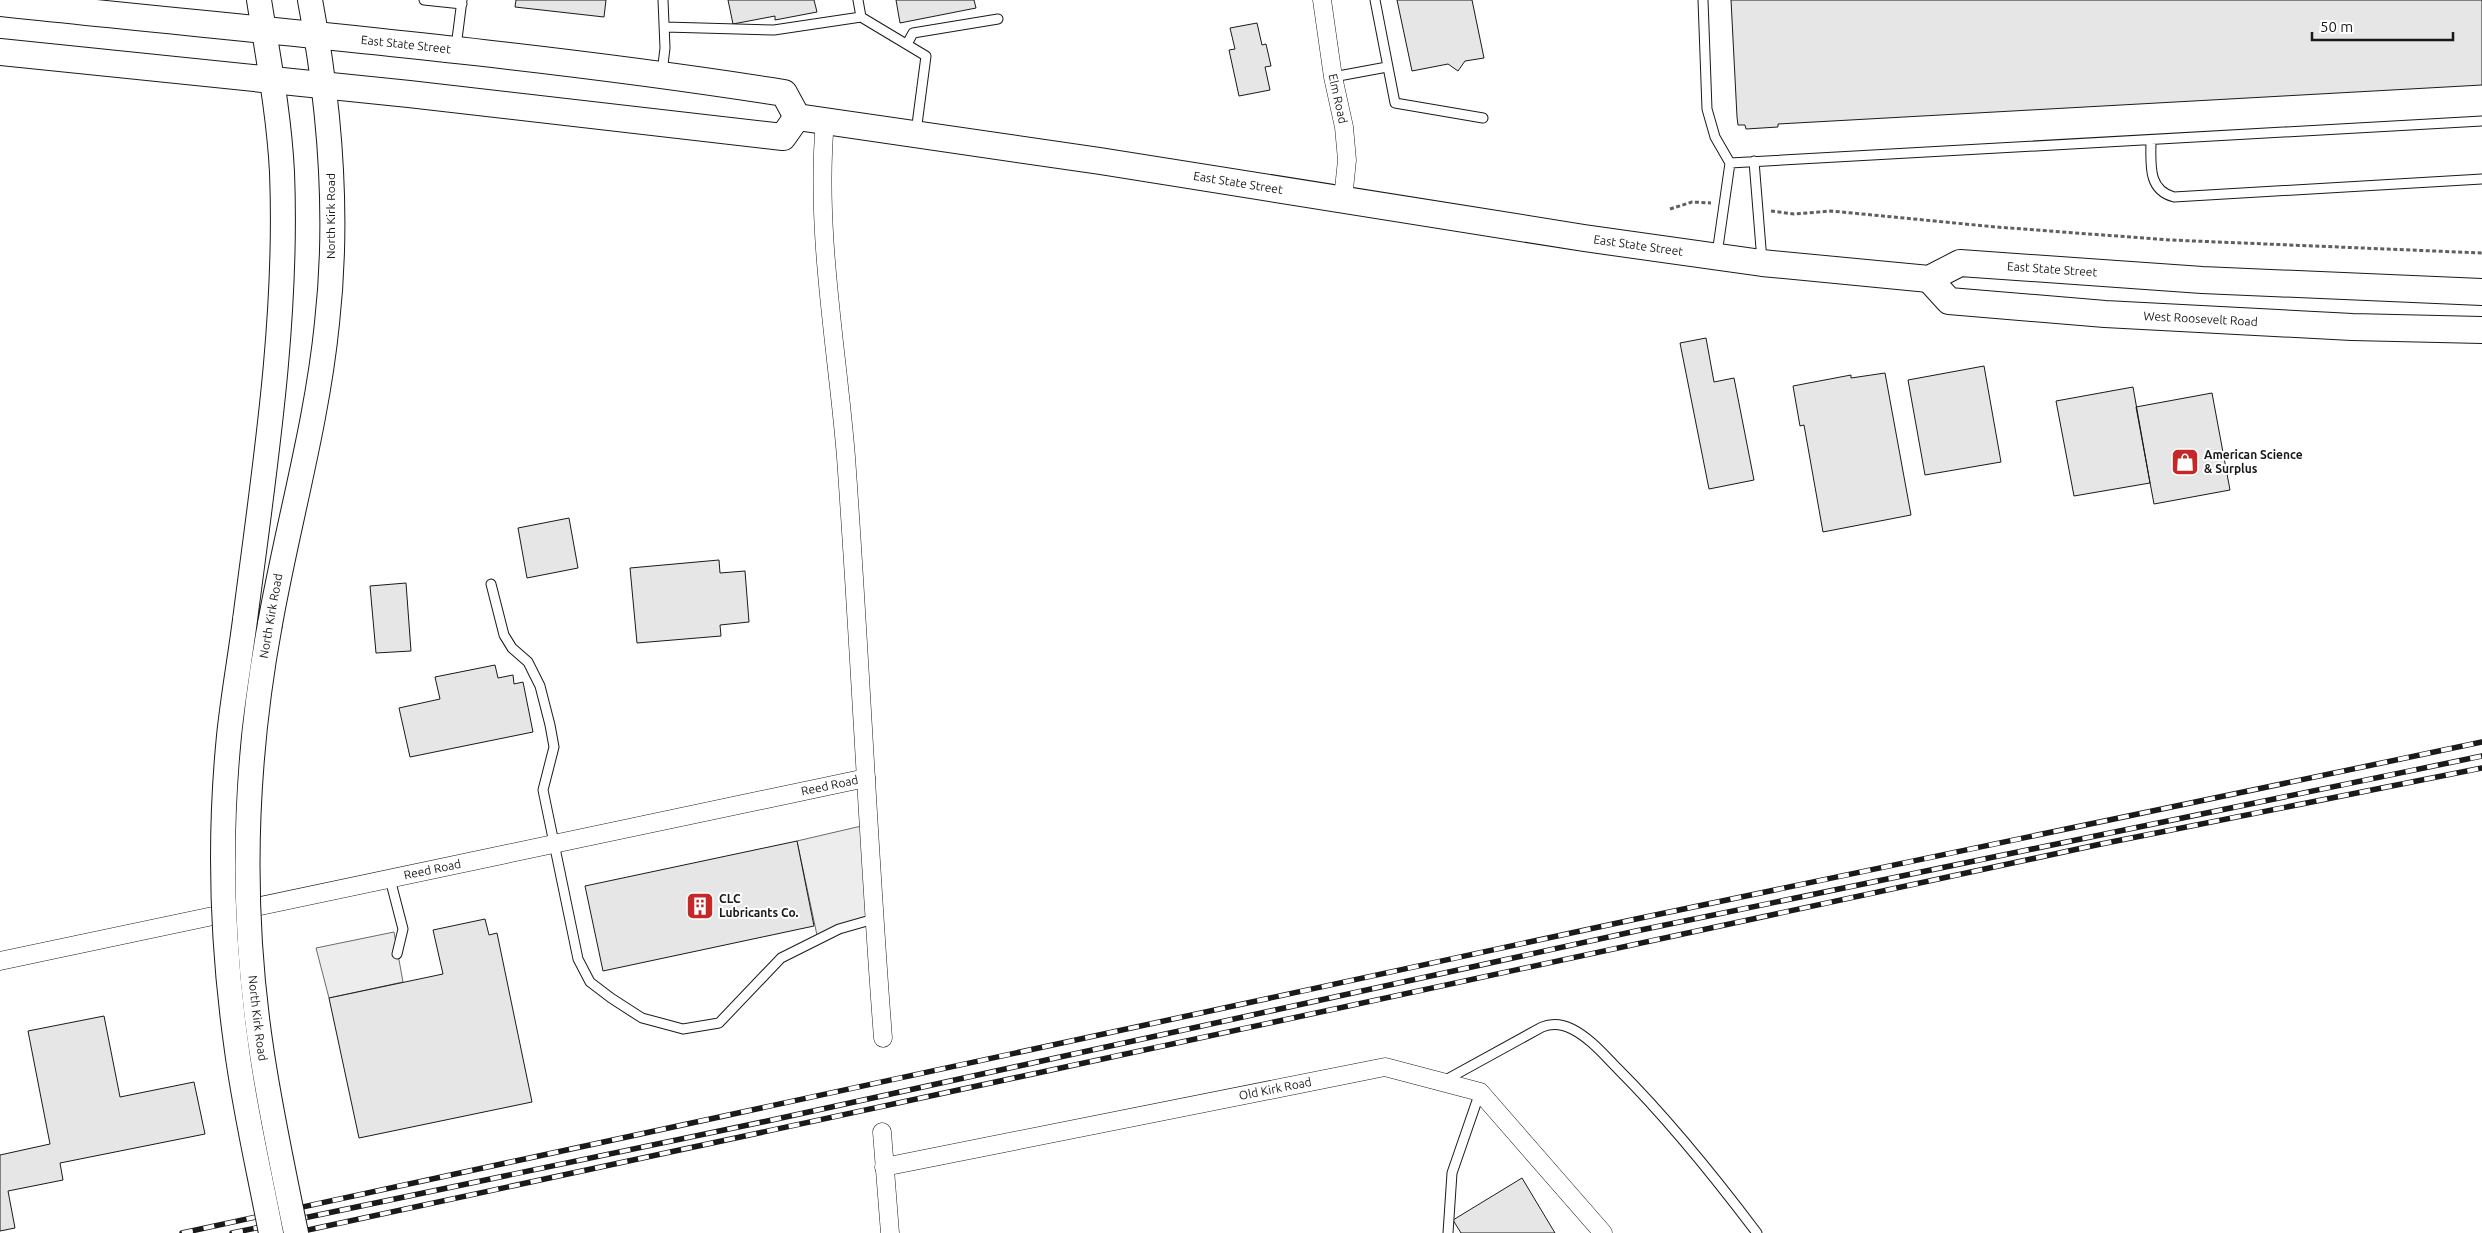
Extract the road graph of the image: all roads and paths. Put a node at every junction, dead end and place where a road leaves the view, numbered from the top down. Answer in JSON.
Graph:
{"nodes":[{"id":1,"x":259,"y":0,"type":"edge"},
{"id":2,"x":310,"y":0,"type":"edge"},
{"id":3,"x":424,"y":0,"type":"edge"},
{"id":4,"x":663,"y":0,"type":"edge"},
{"id":5,"x":858,"y":0,"type":"edge"},
{"id":6,"x":1322,"y":0,"type":"edge"},
{"id":7,"x":1375,"y":0,"type":"edge"},
{"id":8,"x":1703,"y":0,"type":"edge"},
{"id":9,"x":462,"y":2,"type":"edge"},
{"id":10,"x":0,"y":3,"type":"edge"},
{"id":11,"x":93,"y":6,"type":"edge"},
{"id":12,"x":861,"y":17,"type":"junction"},
{"id":13,"x":998,"y":19,"type":"dead end"},
{"id":14,"x":665,"y":26,"type":"junction"},
{"id":15,"x":264,"y":30,"type":"junction"},
{"id":16,"x":317,"y":36,"type":"junction"},
{"id":17,"x":907,"y":44,"type":"junction"},
{"id":18,"x":455,"y":51,"type":"junction"},
{"id":19,"x":0,"y":52,"type":"edge"},
{"id":20,"x":1387,"y":67,"type":"junction"},
{"id":21,"x":662,"y":76,"type":"junction"},
{"id":22,"x":1333,"y":78,"type":"junction"},
{"id":23,"x":272,"y":80,"type":"junction"},
{"id":24,"x":325,"y":85,"type":"junction"},
{"id":25,"x":797,"y":117,"type":"junction"},
{"id":26,"x":1483,"y":118,"type":"dead end"},
{"id":27,"x":2482,"y":121,"type":"edge"},
{"id":28,"x":826,"y":122,"type":"junction"},
{"id":29,"x":915,"y":134,"type":"junction"},
{"id":30,"x":2151,"y":140,"type":"junction"},
{"id":31,"x":1754,"y":161,"type":"junction"},
{"id":32,"x":1730,"y":163,"type":"junction"},
{"id":33,"x":2482,"y":179,"type":"edge"},
{"id":34,"x":1343,"y":199,"type":"junction"},
{"id":35,"x":1707,"y":203,"type":"dead end"},
{"id":36,"x":1670,"y":209,"type":"dead end"},
{"id":37,"x":1784,"y":213,"type":"dead end"},
{"id":38,"x":2482,"y":253,"type":"edge"},
{"id":39,"x":1716,"y":256,"type":"junction"},
{"id":40,"x":1762,"y":263,"type":"junction"},
{"id":41,"x":1929,"y":279,"type":"junction"},
{"id":42,"x":2482,"y":292,"type":"edge"},
{"id":43,"x":2482,"y":330,"type":"edge"},
{"id":44,"x":491,"y":584,"type":"dead end"},
{"id":45,"x":866,"y":778,"type":"junction"},
{"id":46,"x":555,"y":844,"type":"junction"},
{"id":47,"x":390,"y":879,"type":"junction"},
{"id":48,"x":874,"y":919,"type":"junction"},
{"id":49,"x":397,"y":954,"type":"dead end"},
{"id":50,"x":0,"y":961,"type":"edge"},
{"id":51,"x":883,"y":1038,"type":"dead end"},
{"id":52,"x":1442,"y":1082,"type":"junction"},
{"id":53,"x":1480,"y":1092,"type":"junction"},
{"id":54,"x":882,"y":1132,"type":"dead end"},
{"id":55,"x":884,"y":1167,"type":"junction"},
{"id":56,"x":271,"y":1233,"type":"edge"},
{"id":57,"x":296,"y":1233,"type":"edge"},
{"id":58,"x":890,"y":1233,"type":"edge"},
{"id":59,"x":1448,"y":1233,"type":"edge"},
{"id":60,"x":1603,"y":1233,"type":"edge"},
{"id":61,"x":1757,"y":1233,"type":"edge"}],
"edges":[{"from":1,"to":15,"type":"street","name":"North Kirk Road"},
{"from":2,"to":16,"type":"street","name":"North Kirk Road"},
{"from":3,"to":9,"type":"lane"},
{"from":4,"to":14,"type":"lane"},
{"from":5,"to":12,"type":"lane"},
{"from":6,"to":22,"type":"street","name":"Elm Road"},
{"from":7,"to":20,"type":"lane"},
{"from":8,"to":32,"type":"lane"},
{"from":9,"to":18,"type":"lane"},
{"from":10,"to":11,"type":"main road","name":"East State Street"},
{"from":11,"to":15,"type":"main road","name":"East State Street"},
{"from":12,"to":14,"type":"lane"},
{"from":12,"to":17,"type":"lane"},
{"from":13,"to":17,"type":"lane"},
{"from":14,"to":21,"type":"lane"},
{"from":15,"to":16,"type":"main road","name":"East State Street"},
{"from":15,"to":23,"type":"street","name":"North Kirk Road"},
{"from":16,"to":18,"type":"main road","name":"East State Street"},
{"from":16,"to":24,"type":"street","name":"North Kirk Road"},
{"from":17,"to":29,"type":"lane"},
{"from":18,"to":21,"type":"main road","name":"East State Street"},
{"from":19,"to":23,"type":"main road"},
{"from":20,"to":22,"type":"lane"},
{"from":20,"to":26,"type":"lane"},
{"from":21,"to":25,"type":"main road","name":"East State Street"},
{"from":22,"to":34,"type":"street","name":"Elm Road"},
{"from":23,"to":24,"type":"main road"},
{"from":23,"to":56,"type":"street","name":"North Kirk Road","bridge":true},
{"from":24,"to":25,"type":"main road"},
{"from":24,"to":57,"type":"street","name":"North Kirk Road","bridge":true},
{"from":25,"to":28,"type":"main road","name":"East State Street"},
{"from":27,"to":30,"type":"lane"},
{"from":28,"to":29,"type":"main road","name":"East State Street"},
{"from":28,"to":45,"type":"street"},
{"from":29,"to":34,"type":"main road","name":"East State Street"},
{"from":30,"to":31,"type":"lane"},
{"from":30,"to":33,"type":"lane"},
{"from":31,"to":32,"type":"lane"},
{"from":31,"to":40,"type":"lane"},
{"from":32,"to":39,"type":"lane"},
{"from":34,"to":39,"type":"main road","name":"East State Street"},
{"from":35,"to":36,"type":"path"},
{"from":37,"to":38,"type":"path"},
{"from":39,"to":40,"type":"main road","name":"East State Street"},
{"from":40,"to":41,"type":"main road","name":"East State Street"},
{"from":41,"to":42,"type":"main road","name":"East State Street"},
{"from":41,"to":43,"type":"main road","name":"West Roosevelt Road"},
{"from":44,"to":46,"type":"lane"},
{"from":45,"to":46,"type":"street","name":"Reed Road"},
{"from":45,"to":48,"type":"street"},
{"from":46,"to":47,"type":"street","name":"Reed Road"},
{"from":46,"to":48,"type":"lane"},
{"from":47,"to":49,"type":"lane"},
{"from":47,"to":50,"type":"street","name":"Reed Road"},
{"from":48,"to":51,"type":"street"},
{"from":52,"to":53,"type":"street","name":"Old Kirk Road"},
{"from":52,"to":55,"type":"street","name":"Old Kirk Road"},
{"from":52,"to":61,"type":"lane"},
{"from":53,"to":59,"type":"lane"},
{"from":53,"to":60,"type":"street"},
{"from":54,"to":55,"type":"street"},
{"from":55,"to":58,"type":"street"}]}
